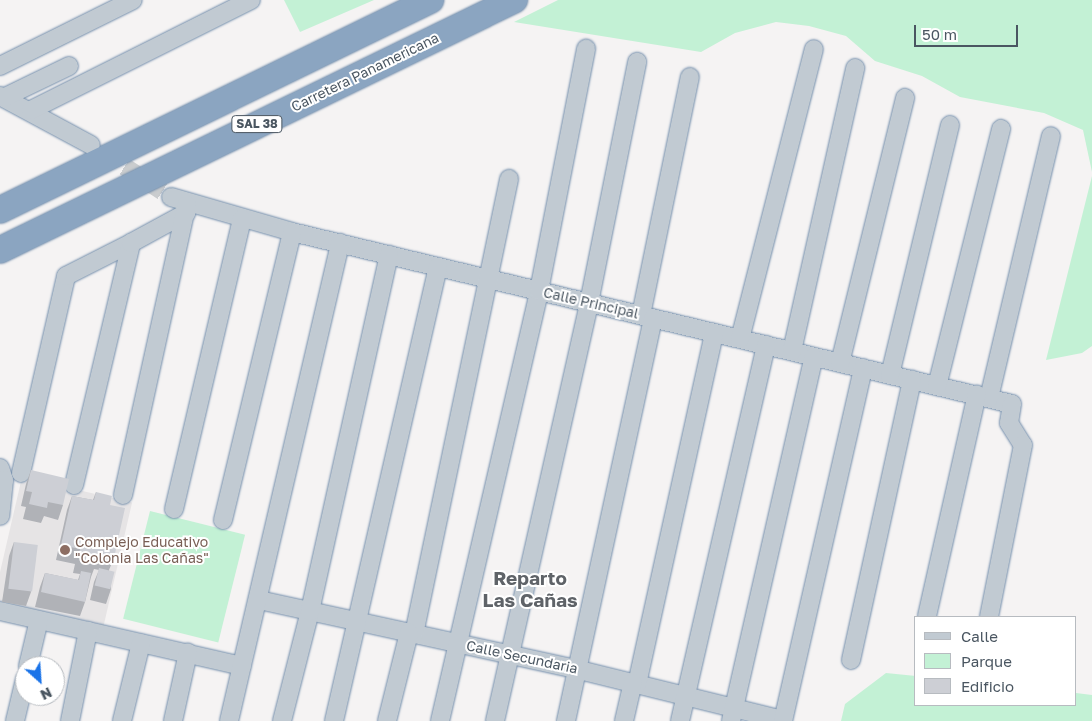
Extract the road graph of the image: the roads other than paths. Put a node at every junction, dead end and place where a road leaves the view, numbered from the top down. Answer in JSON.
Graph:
{"nodes":[{"id":1,"x":133,"y":0,"type":"edge"},
{"id":2,"x":251,"y":0,"type":"edge"},
{"id":3,"x":430,"y":0,"type":"edge"},
{"id":4,"x":514,"y":0,"type":"edge"},
{"id":5,"x":586,"y":49,"type":"dead end"},
{"id":6,"x":814,"y":49,"type":"dead end"},
{"id":7,"x":637,"y":62,"type":"dead end"},
{"id":8,"x":0,"y":66,"type":"edge"},
{"id":9,"x":70,"y":66,"type":"dead end"},
{"id":10,"x":855,"y":68,"type":"dead end"},
{"id":11,"x":690,"y":77,"type":"dead end"},
{"id":12,"x":2,"y":97,"type":"edge"},
{"id":13,"x":905,"y":98,"type":"dead end"},
{"id":14,"x":31,"y":110,"type":"junction"},
{"id":15,"x":950,"y":125,"type":"dead end"},
{"id":16,"x":1001,"y":129,"type":"dead end"},
{"id":17,"x":1051,"y":136,"type":"dead end"},
{"id":18,"x":92,"y":154,"type":"junction"},
{"id":19,"x":510,"y":179,"type":"dead end"},
{"id":20,"x":111,"y":195,"type":"junction"},
{"id":21,"x":170,"y":197,"type":"tunnel mouth"},
{"id":22,"x":187,"y":208,"type":"junction"},
{"id":23,"x":0,"y":210,"type":"edge"},
{"id":24,"x":242,"y":219,"type":"junction"},
{"id":25,"x":292,"y":232,"type":"junction"},
{"id":26,"x":131,"y":243,"type":"junction"},
{"id":27,"x":340,"y":243,"type":"junction"},
{"id":28,"x":0,"y":250,"type":"edge"},
{"id":29,"x":389,"y":255,"type":"junction"},
{"id":30,"x":438,"y":267,"type":"junction"},
{"id":31,"x":490,"y":279,"type":"junction"},
{"id":32,"x":539,"y":291,"type":"junction"},
{"id":33,"x":589,"y":303,"type":"junction"},
{"id":34,"x":647,"y":317,"type":"junction"},
{"id":35,"x":714,"y":333,"type":"junction"},
{"id":36,"x":740,"y":339,"type":"junction"},
{"id":37,"x":766,"y":345,"type":"junction"},
{"id":38,"x":792,"y":351,"type":"junction"},
{"id":39,"x":814,"y":357,"type":"junction"},
{"id":40,"x":840,"y":362,"type":"junction"},
{"id":41,"x":863,"y":368,"type":"junction"},
{"id":42,"x":890,"y":374,"type":"junction"},
{"id":43,"x":912,"y":380,"type":"junction"},
{"id":44,"x":937,"y":386,"type":"junction"},
{"id":45,"x":983,"y":397,"type":"junction"},
{"id":46,"x":0,"y":468,"type":"edge"},
{"id":47,"x":21,"y":473,"type":"dead end"},
{"id":48,"x":74,"y":485,"type":"dead end"},
{"id":49,"x":123,"y":495,"type":"dead end"},
{"id":50,"x":174,"y":509,"type":"dead end"},
{"id":51,"x":0,"y":516,"type":"edge"},
{"id":52,"x":223,"y":520,"type":"dead end"},
{"id":53,"x":259,"y":600,"type":"junction"},
{"id":54,"x":0,"y":610,"type":"edge"},
{"id":55,"x":310,"y":611,"type":"junction"},
{"id":56,"x":926,"y":616,"type":"dead end"},
{"id":57,"x":989,"y":616,"type":"edge"},
{"id":58,"x":39,"y":620,"type":"junction"},
{"id":59,"x":359,"y":622,"type":"junction"},
{"id":60,"x":88,"y":630,"type":"junction"},
{"id":61,"x":411,"y":634,"type":"junction"},
{"id":62,"x":141,"y":642,"type":"junction"},
{"id":63,"x":459,"y":644,"type":"junction"},
{"id":64,"x":188,"y":653,"type":"junction"},
{"id":65,"x":30,"y":656,"type":"edge"},
{"id":66,"x":511,"y":656,"type":"junction"},
{"id":67,"x":852,"y":660,"type":"dead end"},
{"id":68,"x":242,"y":666,"type":"junction"},
{"id":69,"x":579,"y":670,"type":"junction"},
{"id":70,"x":635,"y":683,"type":"junction"},
{"id":71,"x":686,"y":696,"type":"junction"},
{"id":72,"x":19,"y":706,"type":"edge"},
{"id":73,"x":732,"y":714,"type":"edge"},
{"id":74,"x":15,"y":721,"type":"edge"},
{"id":75,"x":70,"y":721,"type":"edge"},
{"id":76,"x":122,"y":721,"type":"edge"},
{"id":77,"x":173,"y":721,"type":"edge"},
{"id":78,"x":229,"y":721,"type":"edge"},
{"id":79,"x":282,"y":721,"type":"edge"},
{"id":80,"x":334,"y":721,"type":"edge"},
{"id":81,"x":387,"y":721,"type":"edge"},
{"id":82,"x":440,"y":721,"type":"edge"},
{"id":83,"x":494,"y":721,"type":"edge"},
{"id":84,"x":566,"y":721,"type":"edge"},
{"id":85,"x":624,"y":721,"type":"edge"},
{"id":86,"x":680,"y":721,"type":"edge"},
{"id":87,"x":783,"y":721,"type":"edge"}],
"edges":[{"from":1,"to":8,"type":"street"},
{"from":2,"to":14,"type":"street"},
{"from":3,"to":18,"type":"highway","number":"SAL 38"},
{"from":4,"to":20,"type":"highway","name":"Carretera Panamericana","number":"SAL 38"},
{"from":5,"to":32,"type":"street"},
{"from":6,"to":36,"type":"street"},
{"from":7,"to":33,"type":"street"},
{"from":9,"to":12,"type":"street"},
{"from":10,"to":38,"type":"street"},
{"from":11,"to":34,"type":"street"},
{"from":12,"to":14,"type":"street"},
{"from":13,"to":40,"type":"street"},
{"from":14,"to":18,"type":"street"},
{"from":15,"to":42,"type":"street"},
{"from":16,"to":44,"type":"street"},
{"from":17,"to":45,"type":"street"},
{"from":18,"to":20,"type":"highway"},
{"from":18,"to":23,"type":"highway","number":"SAL 38"},
{"from":19,"to":31,"type":"street"},
{"from":20,"to":28,"type":"highway","name":"Carretera Panamericana","number":"SAL 38"},
{"from":21,"to":22,"type":"street","name":"Calle Principal"},
{"from":22,"to":24,"type":"street","name":"Calle Principal"},
{"from":22,"to":26,"type":"street"},
{"from":22,"to":49,"type":"street"},
{"from":24,"to":25,"type":"street","name":"Calle Principal"},
{"from":24,"to":50,"type":"street"},
{"from":25,"to":27,"type":"street","name":"Calle Principal"},
{"from":25,"to":52,"type":"street"},
{"from":26,"to":47,"type":"street"},
{"from":26,"to":48,"type":"street"},
{"from":27,"to":29,"type":"street","name":"Calle Principal"},
{"from":27,"to":53,"type":"street"},
{"from":29,"to":30,"type":"street","name":"Calle Principal"},
{"from":29,"to":55,"type":"street"},
{"from":30,"to":31,"type":"street","name":"Calle Principal"},
{"from":30,"to":59,"type":"street"},
{"from":31,"to":32,"type":"street","name":"Calle Principal"},
{"from":31,"to":61,"type":"street"},
{"from":32,"to":33,"type":"street","name":"Calle Principal"},
{"from":32,"to":63,"type":"street"},
{"from":33,"to":34,"type":"street","name":"Calle Principal"},
{"from":33,"to":66,"type":"street"},
{"from":34,"to":35,"type":"street","name":"Calle Principal"},
{"from":34,"to":69,"type":"street"},
{"from":35,"to":36,"type":"street","name":"Calle Principal"},
{"from":35,"to":70,"type":"street"},
{"from":36,"to":37,"type":"street","name":"Calle Principal"},
{"from":37,"to":38,"type":"street","name":"Calle Principal"},
{"from":37,"to":71,"type":"street"},
{"from":38,"to":39,"type":"street","name":"Calle Principal"},
{"from":39,"to":40,"type":"street","name":"Calle Principal"},
{"from":39,"to":73,"type":"street"},
{"from":40,"to":41,"type":"street","name":"Calle Principal"},
{"from":41,"to":42,"type":"street","name":"Calle Principal"},
{"from":41,"to":87,"type":"street"},
{"from":42,"to":43,"type":"street","name":"Calle Principal"},
{"from":43,"to":44,"type":"street","name":"Calle Principal"},
{"from":43,"to":67,"type":"street"},
{"from":44,"to":45,"type":"street","name":"Calle Principal"},
{"from":45,"to":56,"type":"street"},
{"from":45,"to":57,"type":"street","name":"Calle Principal"},
{"from":46,"to":51,"type":"street"},
{"from":53,"to":55,"type":"street","name":"Calle Secundaria"},
{"from":53,"to":68,"type":"street"},
{"from":54,"to":58,"type":"street"},
{"from":55,"to":59,"type":"street","name":"Calle Secundaria"},
{"from":55,"to":79,"type":"street"},
{"from":58,"to":60,"type":"street"},
{"from":58,"to":65,"type":"street"},
{"from":59,"to":61,"type":"street","name":"Calle Secundaria"},
{"from":59,"to":80,"type":"street"},
{"from":60,"to":62,"type":"street"},
{"from":60,"to":75,"type":"street"},
{"from":61,"to":63,"type":"street","name":"Calle Secundaria"},
{"from":61,"to":81,"type":"street"},
{"from":62,"to":64,"type":"street"},
{"from":62,"to":76,"type":"street"},
{"from":63,"to":66,"type":"street","name":"Calle Secundaria"},
{"from":63,"to":82,"type":"street"},
{"from":64,"to":68,"type":"street"},
{"from":64,"to":77,"type":"street"},
{"from":66,"to":69,"type":"street","name":"Calle Secundaria"},
{"from":66,"to":83,"type":"street"},
{"from":68,"to":78,"type":"street"},
{"from":69,"to":70,"type":"street","name":"Calle Secundaria"},
{"from":69,"to":84,"type":"street"},
{"from":70,"to":71,"type":"street","name":"Calle Secundaria"},
{"from":70,"to":85,"type":"street"},
{"from":71,"to":73,"type":"street","name":"Calle Secundaria"},
{"from":71,"to":86,"type":"street"},
{"from":72,"to":74,"type":"street"},
{"from":73,"to":87,"type":"street","name":"Calle Secundaria"}]}
